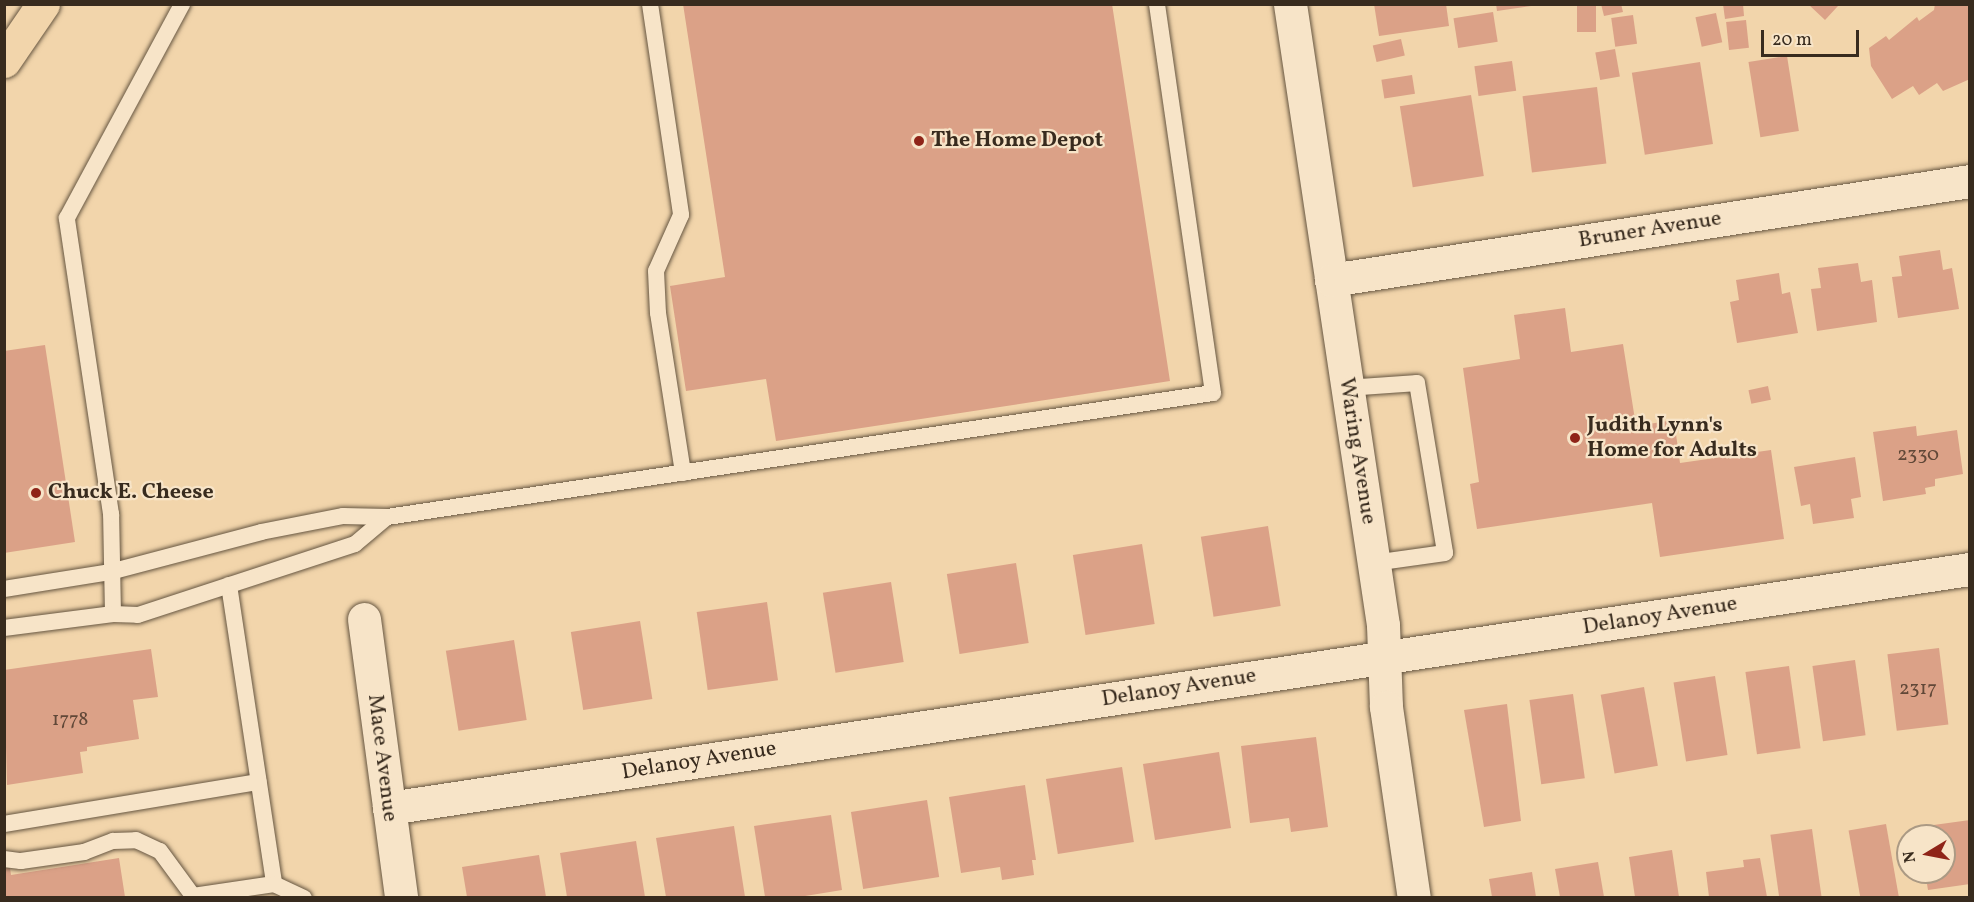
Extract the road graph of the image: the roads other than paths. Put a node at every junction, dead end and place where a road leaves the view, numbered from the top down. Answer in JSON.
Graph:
{"nodes":[{"id":1,"x":43,"y":4,"type":"edge"},
{"id":2,"x":182,"y":4,"type":"edge"},
{"id":3,"x":650,"y":4,"type":"edge"},
{"id":4,"x":1157,"y":4,"type":"edge"},
{"id":5,"x":1290,"y":4,"type":"edge"},
{"id":6,"x":4,"y":61,"type":"edge"},
{"id":7,"x":1970,"y":181,"type":"edge"},
{"id":8,"x":1331,"y":280,"type":"junction"},
{"id":9,"x":1347,"y":388,"type":"junction"},
{"id":10,"x":682,"y":473,"type":"junction"},
{"id":11,"x":387,"y":517,"type":"junction"},
{"id":12,"x":1374,"y":563,"type":"junction"},
{"id":13,"x":1970,"y":569,"type":"edge"},
{"id":14,"x":110,"y":572,"type":"junction"},
{"id":15,"x":229,"y":585,"type":"junction"},
{"id":16,"x":4,"y":589,"type":"edge"},
{"id":17,"x":113,"y":614,"type":"junction"},
{"id":18,"x":364,"y":619,"type":"dead end"},
{"id":19,"x":4,"y":628,"type":"edge"},
{"id":20,"x":1384,"y":658,"type":"junction"},
{"id":21,"x":259,"y":782,"type":"junction"},
{"id":22,"x":389,"y":808,"type":"junction"},
{"id":23,"x":4,"y":824,"type":"edge"},
{"id":24,"x":4,"y":859,"type":"edge"},
{"id":25,"x":274,"y":884,"type":"junction"},
{"id":26,"x":304,"y":897,"type":"edge"},
{"id":27,"x":401,"y":897,"type":"edge"},
{"id":28,"x":1414,"y":897,"type":"edge"}],
"edges":[{"from":1,"to":6,"type":"main road"},
{"from":2,"to":14,"type":"lane"},
{"from":3,"to":10,"type":"lane"},
{"from":4,"to":10,"type":"lane"},
{"from":5,"to":8,"type":"street","name":"Waring Avenue"},
{"from":7,"to":8,"type":"street","name":"Bruner Avenue"},
{"from":8,"to":9,"type":"street","name":"Waring Avenue"},
{"from":9,"to":12,"type":"street","name":"Waring Avenue"},
{"from":9,"to":12,"type":"lane"},
{"from":10,"to":11,"type":"lane"},
{"from":11,"to":14,"type":"lane"},
{"from":11,"to":15,"type":"lane"},
{"from":12,"to":20,"type":"street","name":"Waring Avenue"},
{"from":13,"to":20,"type":"street","name":"Delanoy Avenue"},
{"from":14,"to":16,"type":"lane"},
{"from":14,"to":17,"type":"lane"},
{"from":15,"to":17,"type":"lane"},
{"from":15,"to":21,"type":"lane"},
{"from":17,"to":19,"type":"lane"},
{"from":18,"to":22,"type":"street","name":"Mace Avenue"},
{"from":20,"to":22,"type":"street","name":"Delanoy Avenue"},
{"from":20,"to":28,"type":"street","name":"Waring Avenue"},
{"from":21,"to":23,"type":"lane"},
{"from":21,"to":25,"type":"lane"},
{"from":22,"to":27,"type":"street","name":"Mace Avenue"},
{"from":24,"to":25,"type":"lane"},
{"from":25,"to":26,"type":"lane"}]}
